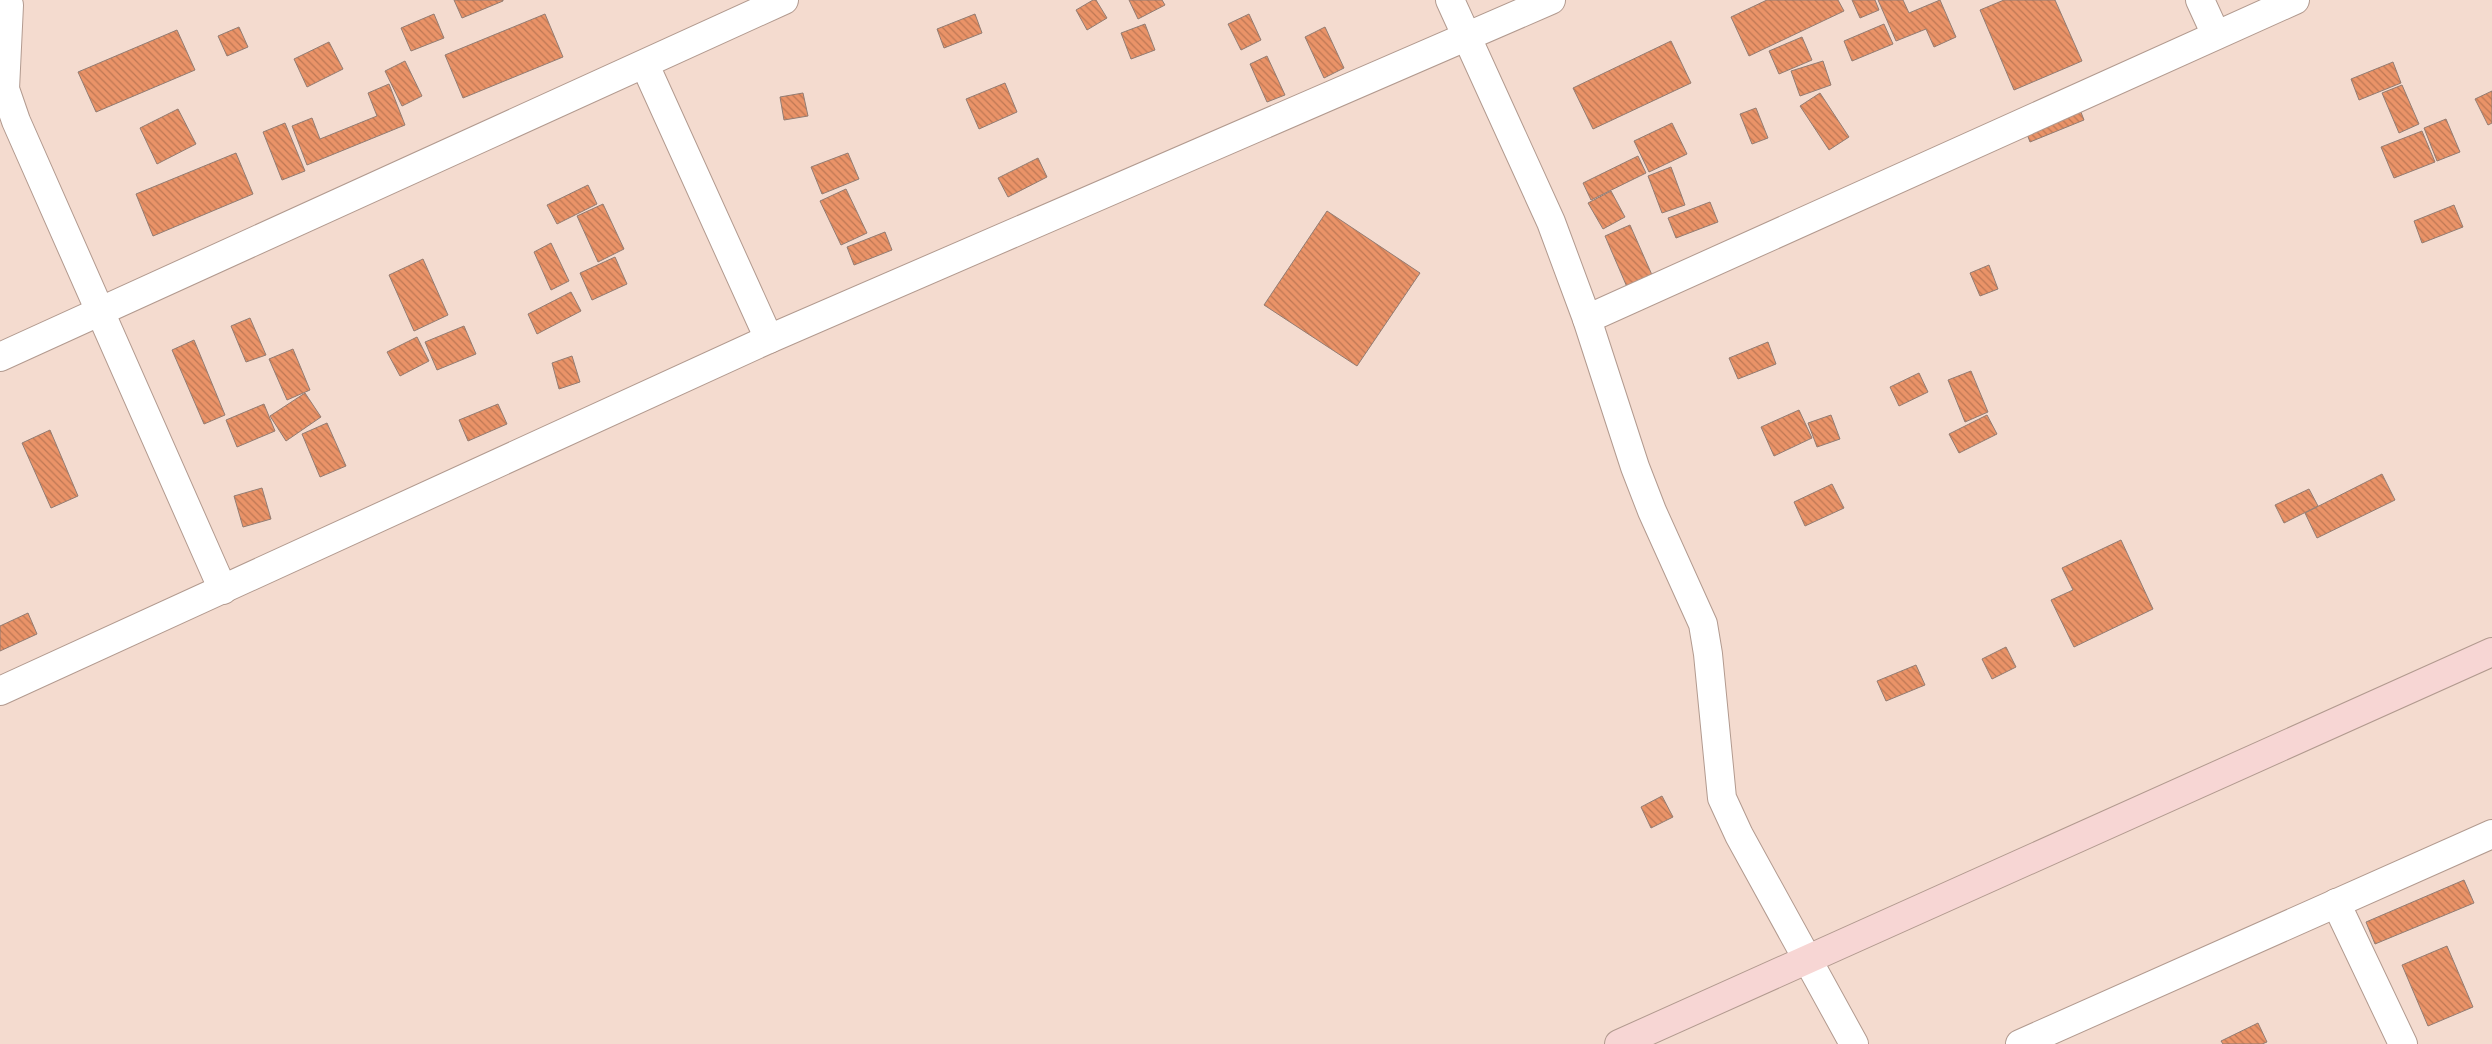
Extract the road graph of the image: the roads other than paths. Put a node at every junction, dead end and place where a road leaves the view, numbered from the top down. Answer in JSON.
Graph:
{"nodes":[{"id":1,"x":784,"y":0,"type":"edge"},
{"id":2,"x":1450,"y":0,"type":"edge"},
{"id":3,"x":1551,"y":0,"type":"edge"},
{"id":4,"x":2200,"y":0,"type":"edge"},
{"id":5,"x":2295,"y":0,"type":"edge"},
{"id":6,"x":10,"y":5,"type":"edge"},
{"id":7,"x":2216,"y":35,"type":"junction"},
{"id":8,"x":1466,"y":38,"type":"junction"},
{"id":9,"x":645,"y":65,"type":"junction"},
{"id":10,"x":101,"y":312,"type":"junction"},
{"id":11,"x":1587,"y":319,"type":"junction"},
{"id":12,"x":770,"y":339,"type":"junction"},
{"id":13,"x":0,"y":358,"type":"edge"},
{"id":14,"x":223,"y":590,"type":"junction"},
{"id":15,"x":2492,"y":652,"type":"edge"},
{"id":16,"x":0,"y":691,"type":"edge"},
{"id":17,"x":2492,"y":834,"type":"edge"},
{"id":18,"x":2336,"y":903,"type":"junction"},
{"id":19,"x":1809,"y":959,"type":"junction"},
{"id":20,"x":1619,"y":1044,"type":"edge"},
{"id":21,"x":1854,"y":1044,"type":"edge"},
{"id":22,"x":2020,"y":1044,"type":"edge"},
{"id":23,"x":2403,"y":1044,"type":"edge"}],
"edges":[{"from":1,"to":9,"type":"street"},
{"from":2,"to":8,"type":"street"},
{"from":3,"to":8,"type":"street"},
{"from":4,"to":7,"type":"street"},
{"from":5,"to":7,"type":"street"},
{"from":6,"to":10,"type":"street"},
{"from":7,"to":11,"type":"street"},
{"from":8,"to":11,"type":"street"},
{"from":8,"to":12,"type":"street"},
{"from":9,"to":10,"type":"street"},
{"from":9,"to":12,"type":"street"},
{"from":10,"to":13,"type":"street"},
{"from":10,"to":14,"type":"street"},
{"from":11,"to":19,"type":"street"},
{"from":12,"to":14,"type":"street"},
{"from":14,"to":16,"type":"street"},
{"from":15,"to":19,"type":"street"},
{"from":17,"to":18,"type":"street"},
{"from":18,"to":22,"type":"street"},
{"from":18,"to":23,"type":"street"},
{"from":19,"to":20,"type":"street"},
{"from":19,"to":21,"type":"street"}]}
